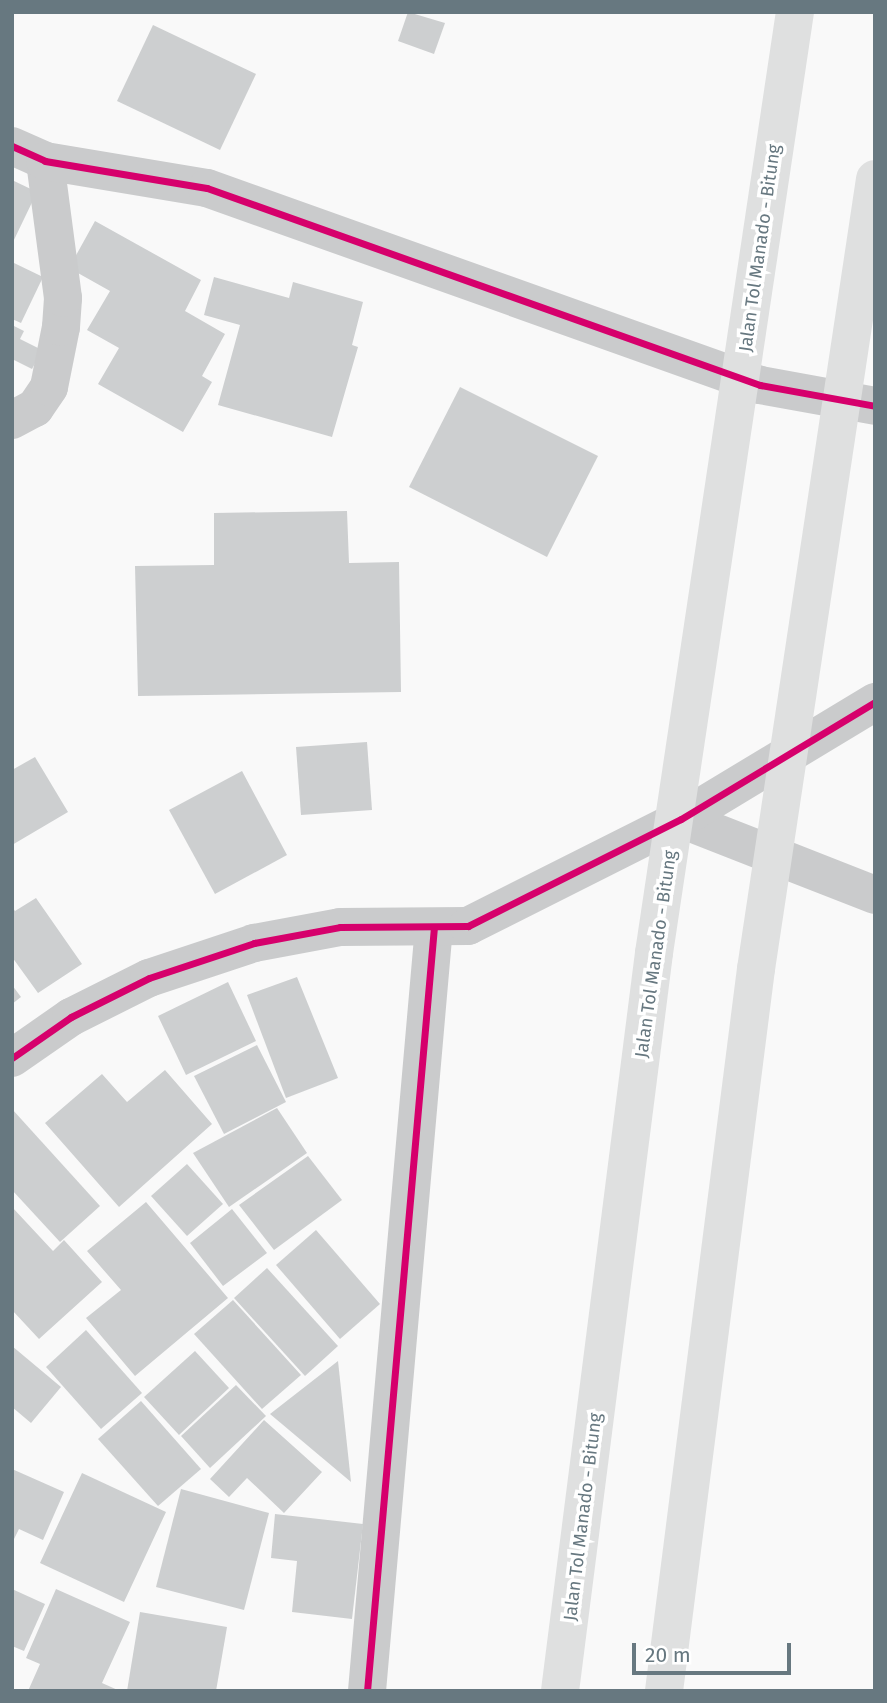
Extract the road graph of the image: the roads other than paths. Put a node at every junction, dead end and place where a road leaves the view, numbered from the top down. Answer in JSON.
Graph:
{"nodes":[{"id":1,"x":795,"y":12,"type":"edge"},
{"id":2,"x":29,"y":153,"type":"edge"},
{"id":3,"x":875,"y":180,"type":"edge"},
{"id":4,"x":875,"y":405,"type":"edge"},
{"id":5,"x":12,"y":420,"type":"edge"},
{"id":6,"x":875,"y":702,"type":"edge"},
{"id":7,"x":681,"y":819,"type":"junction"},
{"id":8,"x":875,"y":895,"type":"edge"},
{"id":9,"x":435,"y":927,"type":"junction"},
{"id":10,"x":12,"y":1058,"type":"edge"},
{"id":11,"x":367,"y":1691,"type":"edge"},
{"id":12,"x":561,"y":1691,"type":"edge"},
{"id":13,"x":664,"y":1691,"type":"edge"}],
"edges":[{"from":1,"to":12,"type":"highway","name":"Jalan Tol Manado - Bitung"},
{"from":2,"to":4,"type":"street"},
{"from":2,"to":5,"type":"street"},
{"from":3,"to":13,"type":"highway"},
{"from":6,"to":7,"type":"street"},
{"from":7,"to":8,"type":"street"},
{"from":7,"to":9,"type":"street"},
{"from":9,"to":10,"type":"street"},
{"from":9,"to":11,"type":"street"}]}
